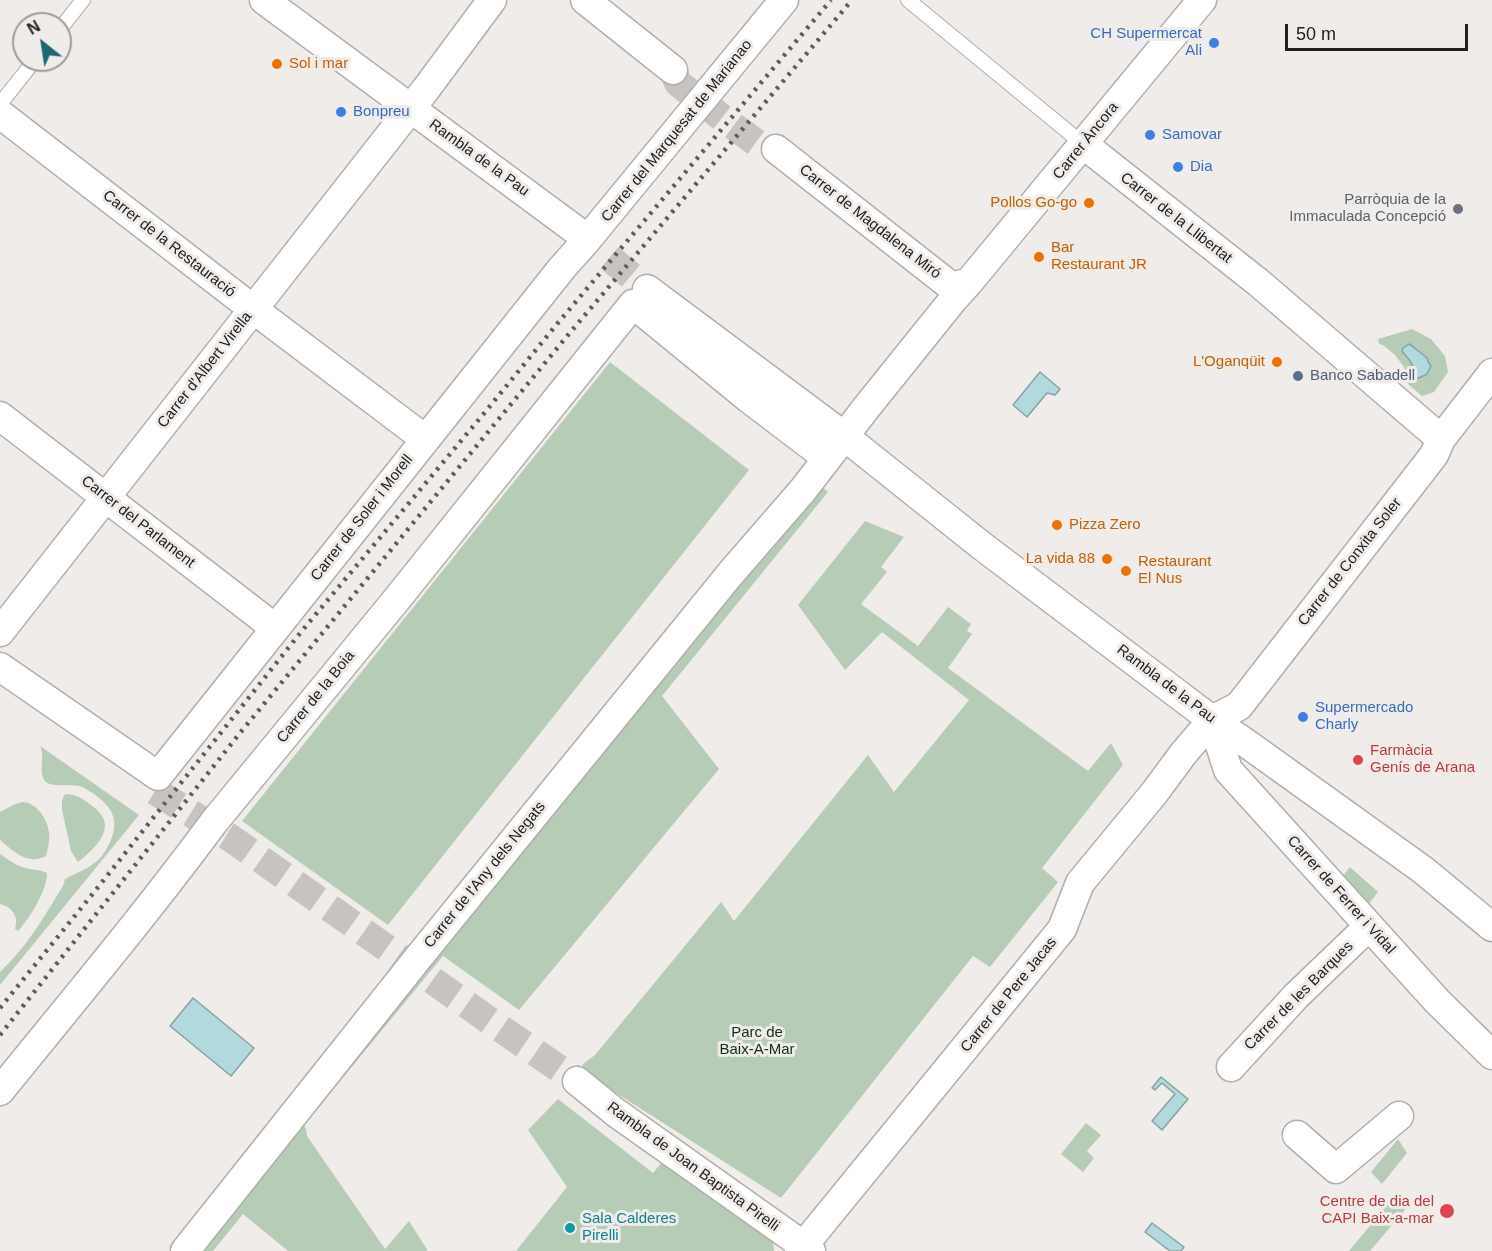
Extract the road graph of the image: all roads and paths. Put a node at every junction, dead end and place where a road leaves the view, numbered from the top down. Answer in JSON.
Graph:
{"nodes":[{"id":1,"x":83,"y":0,"type":"edge"},
{"id":2,"x":264,"y":0,"type":"edge"},
{"id":3,"x":492,"y":0,"type":"edge"},
{"id":4,"x":585,"y":0,"type":"edge"},
{"id":5,"x":784,"y":0,"type":"edge"},
{"id":6,"x":908,"y":0,"type":"edge"},
{"id":7,"x":1202,"y":0,"type":"edge"},
{"id":8,"x":72,"y":14,"type":"edge"},
{"id":9,"x":673,"y":70,"type":"tunnel mouth"},
{"id":10,"x":25,"y":72,"type":"edge"},
{"id":11,"x":0,"y":104,"type":"edge"},
{"id":12,"x":411,"y":108,"type":"junction"},
{"id":13,"x":0,"y":114,"type":"edge"},
{"id":14,"x":1083,"y":144,"type":"junction"},
{"id":15,"x":776,"y":149,"type":"tunnel mouth"},
{"id":16,"x":577,"y":231,"type":"tunnel mouth"},
{"id":17,"x":568,"y":260,"type":"joint"},
{"id":18,"x":958,"y":290,"type":"junction"},
{"id":19,"x":640,"y":296,"type":"joint"},
{"id":20,"x":253,"y":309,"type":"junction"},
{"id":21,"x":1492,"y":373,"type":"edge"},
{"id":22,"x":0,"y":416,"type":"edge"},
{"id":23,"x":425,"y":439,"type":"junction"},
{"id":24,"x":1442,"y":439,"type":"junction"},
{"id":25,"x":836,"y":447,"type":"junction"},
{"id":26,"x":105,"y":496,"type":"junction"},
{"id":27,"x":275,"y":628,"type":"junction"},
{"id":28,"x":0,"y":632,"type":"edge"},
{"id":29,"x":0,"y":668,"type":"edge"},
{"id":30,"x":0,"y":682,"type":"edge"},
{"id":31,"x":1256,"y":683,"type":"joint"},
{"id":32,"x":1212,"y":720,"type":"junction"},
{"id":33,"x":156,"y":784,"type":"junction"},
{"id":34,"x":1369,"y":927,"type":"junction"},
{"id":35,"x":1492,"y":927,"type":"edge"},
{"id":36,"x":1492,"y":1055,"type":"edge"},
{"id":37,"x":1231,"y":1067,"type":"dead end"},
{"id":38,"x":578,"y":1081,"type":"tunnel mouth"},
{"id":39,"x":0,"y":1091,"type":"edge"},
{"id":40,"x":1399,"y":1116,"type":"dead end"},
{"id":41,"x":1297,"y":1136,"type":"dead end"},
{"id":42,"x":805,"y":1249,"type":"edge"},
{"id":43,"x":185,"y":1251,"type":"edge"}],
"edges":[{"from":1,"to":8,"type":"lane"},
{"from":2,"to":12,"type":"street","name":"Rambla de la Pau"},
{"from":3,"to":12,"type":"street","name":"Carrer d'Albert Virella"},
{"from":4,"to":9,"type":"street"},
{"from":5,"to":17,"type":"street","name":"Carrer del Marquesat de Marianao"},
{"from":6,"to":14,"type":"lane","name":"Carrer de la Llibertat"},
{"from":7,"to":14,"type":"street","name":"Carrer Àncora"},
{"from":10,"to":11,"type":"lane"},
{"from":12,"to":16,"type":"street","name":"Rambla de la Pau"},
{"from":12,"to":20,"type":"street","name":"Carrer d'Albert Virella"},
{"from":13,"to":20,"type":"street","name":"Carrer de la Restauració"},
{"from":14,"to":18,"type":"street","name":"Carrer Àncora"},
{"from":14,"to":24,"type":"street","name":"Carrer de la Llibertat"},
{"from":15,"to":18,"type":"street","name":"Carrer de Magdalena Miró"},
{"from":17,"to":23,"type":"street","name":"Carrer de Soler i Morell"},
{"from":18,"to":25,"type":"street","name":"Carrer Àncora"},
{"from":19,"to":25,"type":"street","name":"Rambla de la Pau"},
{"from":19,"to":39,"type":"street","name":"Carrer de la Boia"},
{"from":20,"to":23,"type":"street","name":"Carrer de la Restauració"},
{"from":20,"to":26,"type":"street","name":"Carrer d'Albert Virella"},
{"from":21,"to":24,"type":"street","name":"Carrer de Conxita Soler"},
{"from":22,"to":26,"type":"street","name":"Carrer del Parlament"},
{"from":23,"to":27,"type":"street","name":"Carrer de Soler i Morell"},
{"from":24,"to":31,"type":"street","name":"Carrer de Conxita Soler"},
{"from":25,"to":32,"type":"street","name":"Rambla de la Pau"},
{"from":25,"to":43,"type":"street","name":"Carrer de l'Any dels Negats"},
{"from":26,"to":27,"type":"street","name":"Carrer del Parlament"},
{"from":26,"to":28,"type":"street","name":"Carrer d'Albert Virella"},
{"from":27,"to":33,"type":"street","name":"Carrer de Soler i Morell"},
{"from":29,"to":33,"type":"street"},
{"from":30,"to":33,"type":"street"},
{"from":31,"to":32,"type":"street","name":"Carrer de Pere Jacas"},
{"from":32,"to":34,"type":"street","name":"Carrer de Ferrer i Vidal"},
{"from":32,"to":35,"type":"street","name":"Rambla de la Pau"},
{"from":32,"to":42,"type":"street","name":"Carrer de Pere Jacas"},
{"from":34,"to":36,"type":"street","name":"Carrer de Ferrer i Vidal"},
{"from":34,"to":37,"type":"street","name":"Carrer de les Barques"},
{"from":38,"to":42,"type":"street","name":"Rambla de Joan Baptista Pirelli"},
{"from":40,"to":41,"type":"street"}]}
